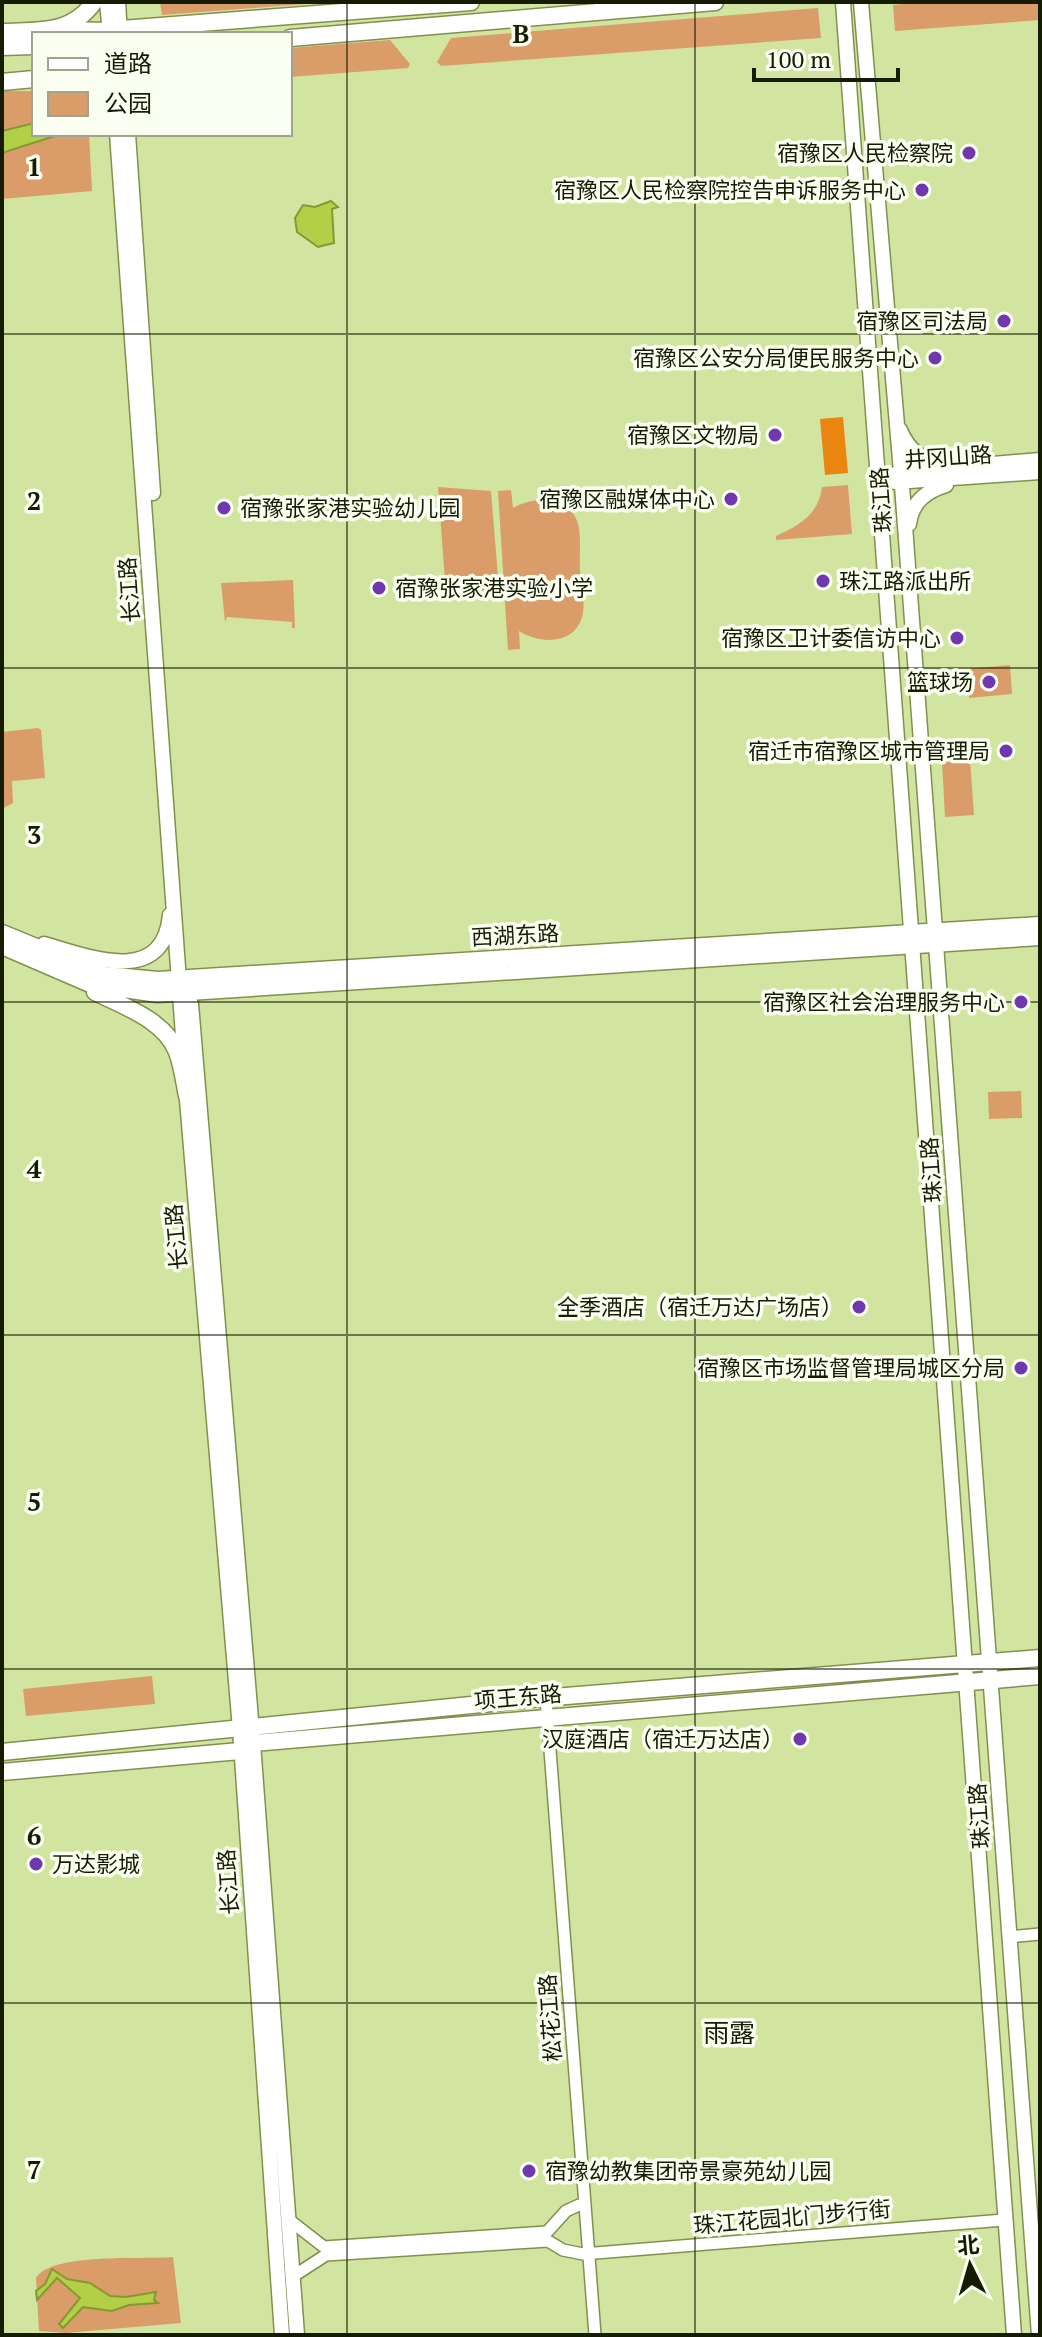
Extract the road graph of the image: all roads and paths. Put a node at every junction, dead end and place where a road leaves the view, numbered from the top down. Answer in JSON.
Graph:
{"nodes":[{"id":1,"x":94,"y":2,"type":"edge"},
{"id":2,"x":107,"y":2,"type":"edge"},
{"id":3,"x":118,"y":2,"type":"edge"},
{"id":4,"x":471,"y":2,"type":"edge"},
{"id":5,"x":715,"y":2,"type":"edge"},
{"id":6,"x":843,"y":2,"type":"edge"},
{"id":7,"x":861,"y":2,"type":"edge"},
{"id":8,"x":63,"y":29,"type":"junction"},
{"id":9,"x":2,"y":32,"type":"edge"},
{"id":10,"x":111,"y":32,"type":"edge"},
{"id":11,"x":292,"y":38,"type":"edge"},
{"id":12,"x":32,"y":46,"type":"edge"},
{"id":13,"x":2,"y":47,"type":"edge"},
{"id":14,"x":32,"y":56,"type":"edge"},
{"id":15,"x":2,"y":57,"type":"edge"},
{"id":16,"x":32,"y":79,"type":"edge"},
{"id":17,"x":2,"y":82,"type":"edge"},
{"id":18,"x":117,"y":136,"type":"edge"},
{"id":19,"x":128,"y":136,"type":"edge"},
{"id":20,"x":897,"y":424,"type":"junction"},
{"id":21,"x":1040,"y":460,"type":"edge"},
{"id":22,"x":997,"y":470,"type":"junction"},
{"id":23,"x":1040,"y":472,"type":"edge"},
{"id":24,"x":902,"y":478,"type":"junction"},
{"id":25,"x":879,"y":480,"type":"junction"},
{"id":26,"x":907,"y":545,"type":"junction"},
{"id":27,"x":172,"y":871,"type":"junction"},
{"id":28,"x":1040,"y":925,"type":"edge"},
{"id":29,"x":2,"y":932,"type":"edge"},
{"id":30,"x":1040,"y":937,"type":"edge"},
{"id":31,"x":936,"y":938,"type":"junction"},
{"id":32,"x":913,"y":940,"type":"junction"},
{"id":33,"x":8,"y":950,"type":"edge"},
{"id":34,"x":185,"y":986,"type":"junction"},
{"id":35,"x":187,"y":1096,"type":"junction"},
{"id":36,"x":1040,"y":1658,"type":"edge"},
{"id":37,"x":990,"y":1662,"type":"junction"},
{"id":38,"x":966,"y":1664,"type":"junction"},
{"id":39,"x":1040,"y":1676,"type":"edge"},
{"id":40,"x":992,"y":1680,"type":"junction"},
{"id":41,"x":967,"y":1682,"type":"junction"},
{"id":42,"x":543,"y":1698,"type":"junction"},
{"id":43,"x":545,"y":1717,"type":"junction"},
{"id":44,"x":246,"y":1738,"type":"junction"},
{"id":45,"x":2,"y":1752,"type":"edge"},
{"id":46,"x":2,"y":1772,"type":"edge"},
{"id":47,"x":1040,"y":1934,"type":"edge"},
{"id":48,"x":1009,"y":1937,"type":"junction"},
{"id":49,"x":579,"y":2205,"type":"junction"},
{"id":50,"x":288,"y":2219,"type":"junction"},
{"id":51,"x":1004,"y":2220,"type":"junction"},
{"id":52,"x":1036,"y":2238,"type":"edge"},
{"id":53,"x":586,"y":2254,"type":"junction"},
{"id":54,"x":292,"y":2277,"type":"junction"},
{"id":55,"x":282,"y":2335,"type":"edge"},
{"id":56,"x":297,"y":2335,"type":"edge"},
{"id":57,"x":592,"y":2335,"type":"edge"},
{"id":58,"x":1014,"y":2335,"type":"edge"},
{"id":59,"x":1039,"y":2335,"type":"edge"}],
"edges":[{"from":1,"to":8,"type":"main road"},
{"from":2,"to":10,"type":"street"},
{"from":3,"to":10,"type":"street"},
{"from":4,"to":10,"type":"main road"},
{"from":5,"to":11,"type":"main road"},
{"from":6,"to":25,"type":"street","name":"珠江路"},
{"from":7,"to":20,"type":"street","name":"珠江路"},
{"from":8,"to":9,"type":"main road"},
{"from":8,"to":10,"type":"street"},
{"from":12,"to":13,"type":"main road"},
{"from":14,"to":15,"type":"main road"},
{"from":16,"to":17,"type":"main road"},
{"from":18,"to":27,"type":"street","name":"长江路"},
{"from":19,"to":34,"type":"street","name":"长江路"},
{"from":20,"to":22,"type":"street"},
{"from":20,"to":24,"type":"street","name":"珠江路"},
{"from":21,"to":22,"type":"street","name":"井冈山路"},
{"from":22,"to":23,"type":"street","name":"井冈山路"},
{"from":22,"to":24,"type":"street","name":"井冈山路"},
{"from":22,"to":26,"type":"street"},
{"from":24,"to":25,"type":"street","name":"井冈山路"},
{"from":24,"to":26,"type":"street","name":"珠江路"},
{"from":25,"to":32,"type":"street","name":"珠江路"},
{"from":26,"to":31,"type":"street","name":"珠江路"},
{"from":27,"to":29,"type":"street"},
{"from":27,"to":34,"type":"street","name":"长江路"},
{"from":28,"to":31,"type":"main road","name":"西湖东路"},
{"from":29,"to":34,"type":"main road","name":"西湖东路"},
{"from":30,"to":31,"type":"main road","name":"西湖东路"},
{"from":31,"to":32,"type":"main road","name":"西湖东路"},
{"from":31,"to":37,"type":"street","name":"珠江路"},
{"from":32,"to":34,"type":"main road","name":"西湖东路"},
{"from":32,"to":38,"type":"street","name":"珠江路"},
{"from":33,"to":34,"type":"main road","name":"西湖东路"},
{"from":33,"to":35,"type":"main road"},
{"from":34,"to":35,"type":"street","name":"长江路"},
{"from":34,"to":44,"type":"street","name":"长江路"},
{"from":35,"to":44,"type":"street","name":"长江路"},
{"from":36,"to":37,"type":"main road","name":"项王东路"},
{"from":37,"to":38,"type":"main road","name":"项王东路"},
{"from":37,"to":40,"type":"street","name":"珠江路"},
{"from":38,"to":41,"type":"street","name":"珠江路"},
{"from":38,"to":42,"type":"main road","name":"项王东路"},
{"from":39,"to":40,"type":"main road","name":"项王东路"},
{"from":40,"to":41,"type":"main road","name":"项王东路"},
{"from":40,"to":48,"type":"street","name":"珠江路"},
{"from":41,"to":43,"type":"main road","name":"项王东路"},
{"from":41,"to":51,"type":"street","name":"珠江路"},
{"from":42,"to":43,"type":"street","name":"松花江路"},
{"from":42,"to":44,"type":"main road","name":"项王东路"},
{"from":43,"to":44,"type":"main road","name":"项王东路"},
{"from":43,"to":49,"type":"street","name":"松花江路"},
{"from":43,"to":53,"type":"street","name":"松花江路"},
{"from":44,"to":45,"type":"main road","name":"项王东路"},
{"from":44,"to":46,"type":"main road","name":"项王东路"},
{"from":44,"to":50,"type":"street","name":"长江路"},
{"from":44,"to":55,"type":"street","name":"长江路"},
{"from":47,"to":48,"type":"street"},
{"from":48,"to":52,"type":"street","name":"珠江路"},
{"from":49,"to":50,"type":"street"},
{"from":49,"to":53,"type":"street","name":"松花江路"},
{"from":50,"to":54,"type":"street","name":"长江路"},
{"from":51,"to":53,"type":"street","name":"珠江花园北门步行街"},
{"from":51,"to":58,"type":"street","name":"珠江路"},
{"from":52,"to":59,"type":"street","name":"珠江路"},
{"from":53,"to":54,"type":"street"},
{"from":53,"to":57,"type":"street","name":"松花江路"},
{"from":54,"to":56,"type":"street","name":"长江路"}]}
